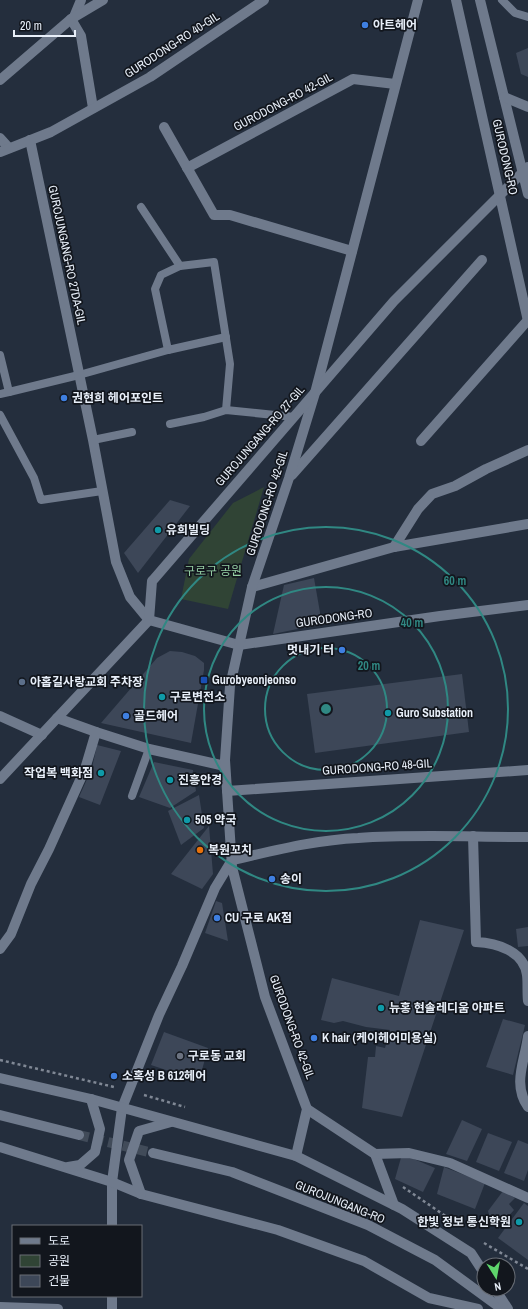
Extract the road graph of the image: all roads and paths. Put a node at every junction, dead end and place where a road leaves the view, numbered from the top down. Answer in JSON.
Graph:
{"nodes":[{"id":1,"x":81,"y":0,"type":"edge"},
{"id":2,"x":103,"y":0,"type":"edge"},
{"id":3,"x":264,"y":0,"type":"edge"},
{"id":4,"x":418,"y":0,"type":"edge"},
{"id":5,"x":456,"y":0,"type":"edge"},
{"id":6,"x":480,"y":0,"type":"edge"},
{"id":7,"x":502,"y":0,"type":"edge"},
{"id":8,"x":528,"y":17,"type":"edge"},
{"id":9,"x":73,"y":18,"type":"junction"},
{"id":10,"x":0,"y":80,"type":"edge"},
{"id":11,"x":395,"y":84,"type":"junction"},
{"id":12,"x":504,"y":96,"type":"junction"},
{"id":13,"x":528,"y":107,"type":"edge"},
{"id":14,"x":93,"y":108,"type":"junction"},
{"id":15,"x":164,"y":127,"type":"dead end"},
{"id":16,"x":0,"y":138,"type":"edge"},
{"id":17,"x":30,"y":140,"type":"junction"},
{"id":18,"x":5,"y":150,"type":"edge"},
{"id":19,"x":187,"y":168,"type":"junction"},
{"id":20,"x":525,"y":170,"type":"edge"},
{"id":21,"x":528,"y":194,"type":"edge"},
{"id":22,"x":500,"y":195,"type":"junction"},
{"id":23,"x":141,"y":207,"type":"dead end"},
{"id":24,"x":352,"y":251,"type":"junction"},
{"id":25,"x":482,"y":260,"type":"dead end"},
{"id":26,"x":180,"y":266,"type":"junction"},
{"id":27,"x":528,"y":321,"type":"edge"},
{"id":28,"x":226,"y":338,"type":"junction"},
{"id":29,"x":168,"y":350,"type":"junction"},
{"id":30,"x":0,"y":355,"type":"edge"},
{"id":31,"x":79,"y":375,"type":"junction"},
{"id":32,"x":9,"y":392,"type":"junction"},
{"id":33,"x":315,"y":393,"type":"junction"},
{"id":34,"x":0,"y":394,"type":"edge"},
{"id":35,"x":226,"y":410,"type":"junction"},
{"id":36,"x":0,"y":415,"type":"edge"},
{"id":37,"x":294,"y":417,"type":"junction"},
{"id":38,"x":170,"y":424,"type":"dead end"},
{"id":39,"x":132,"y":432,"type":"dead end"},
{"id":40,"x":93,"y":440,"type":"junction"},
{"id":41,"x":421,"y":441,"type":"dead end"},
{"id":42,"x":528,"y":450,"type":"edge"},
{"id":43,"x":290,"y":478,"type":"junction"},
{"id":44,"x":102,"y":491,"type":"junction"},
{"id":45,"x":528,"y":524,"type":"edge"},
{"id":46,"x":394,"y":547,"type":"junction"},
{"id":47,"x":252,"y":587,"type":"junction"},
{"id":48,"x":528,"y":605,"type":"edge"},
{"id":49,"x":149,"y":620,"type":"junction"},
{"id":50,"x":238,"y":645,"type":"junction"},
{"id":51,"x":0,"y":716,"type":"edge"},
{"id":52,"x":57,"y":718,"type":"junction"},
{"id":53,"x":96,"y":732,"type":"junction"},
{"id":54,"x":42,"y":735,"type":"junction"},
{"id":55,"x":149,"y":749,"type":"junction"},
{"id":56,"x":225,"y":766,"type":"junction"},
{"id":57,"x":528,"y":770,"type":"edge"},
{"id":58,"x":0,"y":779,"type":"edge"},
{"id":59,"x":227,"y":791,"type":"junction"},
{"id":60,"x":132,"y":796,"type":"dead end"},
{"id":61,"x":473,"y":836,"type":"junction"},
{"id":62,"x":528,"y":837,"type":"edge"},
{"id":63,"x":232,"y":860,"type":"junction"},
{"id":64,"x":0,"y":949,"type":"edge"},
{"id":65,"x":528,"y":1001,"type":"edge"},
{"id":66,"x":528,"y":1036,"type":"edge"},
{"id":67,"x":0,"y":1078,"type":"edge"},
{"id":68,"x":91,"y":1099,"type":"junction"},
{"id":69,"x":528,"y":1107,"type":"edge"},
{"id":70,"x":122,"y":1108,"type":"junction"},
{"id":71,"x":307,"y":1108,"type":"junction"},
{"id":72,"x":0,"y":1115,"type":"edge"},
{"id":73,"x":171,"y":1122,"type":"junction"},
{"id":74,"x":79,"y":1135,"type":"tunnel mouth"},
{"id":75,"x":0,"y":1147,"type":"edge"},
{"id":76,"x":153,"y":1153,"type":"tunnel mouth"},
{"id":77,"x":375,"y":1154,"type":"junction"},
{"id":78,"x":296,"y":1156,"type":"junction"},
{"id":79,"x":64,"y":1167,"type":"junction"},
{"id":80,"x":112,"y":1182,"type":"junction"},
{"id":81,"x":141,"y":1194,"type":"junction"},
{"id":82,"x":528,"y":1198,"type":"edge"},
{"id":83,"x":394,"y":1205,"type":"junction"},
{"id":84,"x":112,"y":1225,"type":"edge"},
{"id":85,"x":476,"y":1261,"type":"edge"},
{"id":86,"x":112,"y":1297,"type":"edge"},
{"id":87,"x":500,"y":1297,"type":"edge"},
{"id":88,"x":0,"y":1307,"type":"edge"},
{"id":89,"x":58,"y":1309,"type":"edge"},
{"id":90,"x":112,"y":1309,"type":"edge"},
{"id":91,"x":478,"y":1309,"type":"edge"},
{"id":92,"x":502,"y":1309,"type":"edge"},
{"id":93,"x":508,"y":1309,"type":"edge"}],
"edges":[{"from":1,"to":9,"type":"street"},
{"from":2,"to":9,"type":"street"},
{"from":3,"to":14,"type":"street","name":"GURODONG-RO 40-GIL"},
{"from":4,"to":11,"type":"street","name":"GURODONG-RO 42-GIL"},
{"from":5,"to":22,"type":"street","name":"GURODONG-RO"},
{"from":6,"to":12,"type":"street","name":"GURODONG-RO"},
{"from":7,"to":8,"type":"lane"},
{"from":9,"to":10,"type":"street"},
{"from":9,"to":14,"type":"street"},
{"from":11,"to":19,"type":"street","name":"GURODONG-RO 42-GIL"},
{"from":11,"to":24,"type":"street","name":"GURODONG-RO 42-GIL"},
{"from":12,"to":13,"type":"street"},
{"from":12,"to":20,"type":"street","name":"GURODONG-RO"},
{"from":14,"to":17,"type":"street","name":"GURODONG-RO 40-GIL"},
{"from":15,"to":19,"type":"street"},
{"from":16,"to":18,"type":"street"},
{"from":17,"to":18,"type":"street","name":"GURODONG-RO 40-GIL"},
{"from":17,"to":31,"type":"street","name":"GUROJUNGANG-RO 27DA-GIL"},
{"from":19,"to":24,"type":"street"},
{"from":20,"to":21,"type":"street","name":"GURODONG-RO"},
{"from":20,"to":22,"type":"street","name":"GUROJUNGANG-RO 27-GIL"},
{"from":22,"to":27,"type":"street","name":"GURODONG-RO"},
{"from":22,"to":33,"type":"street","name":"GUROJUNGANG-RO 27-GIL"},
{"from":23,"to":26,"type":"lane"},
{"from":24,"to":33,"type":"street","name":"GURODONG-RO 42-GIL"},
{"from":25,"to":43,"type":"street"},
{"from":26,"to":28,"type":"lane"},
{"from":26,"to":29,"type":"lane"},
{"from":27,"to":41,"type":"street","name":"GURODONG-RO"},
{"from":28,"to":29,"type":"lane"},
{"from":28,"to":35,"type":"lane"},
{"from":29,"to":31,"type":"lane"},
{"from":30,"to":32,"type":"lane"},
{"from":31,"to":32,"type":"lane"},
{"from":31,"to":40,"type":"street","name":"GUROJUNGANG-RO 27DA-GIL"},
{"from":32,"to":34,"type":"lane"},
{"from":33,"to":37,"type":"street","name":"GUROJUNGANG-RO 27-GIL"},
{"from":33,"to":43,"type":"street","name":"GURODONG-RO 42-GIL"},
{"from":35,"to":37,"type":"lane"},
{"from":35,"to":38,"type":"lane"},
{"from":36,"to":44,"type":"lane"},
{"from":37,"to":49,"type":"street","name":"GUROJUNGANG-RO 27-GIL"},
{"from":39,"to":40,"type":"lane"},
{"from":40,"to":44,"type":"street","name":"GUROJUNGANG-RO 27DA-GIL"},
{"from":42,"to":46,"type":"street"},
{"from":43,"to":47,"type":"street","name":"GURODONG-RO 42-GIL"},
{"from":44,"to":49,"type":"street","name":"GUROJUNGANG-RO 27DA-GIL"},
{"from":45,"to":46,"type":"street"},
{"from":46,"to":47,"type":"street"},
{"from":47,"to":50,"type":"street","name":"GURODONG-RO 42-GIL"},
{"from":48,"to":50,"type":"street","name":"GURODONG-RO"},
{"from":49,"to":50,"type":"street"},
{"from":49,"to":52,"type":"street"},
{"from":50,"to":56,"type":"street","name":"GURODONG-RO 42-GIL"},
{"from":51,"to":54,"type":"street"},
{"from":52,"to":53,"type":"street"},
{"from":52,"to":54,"type":"street"},
{"from":53,"to":55,"type":"street"},
{"from":53,"to":64,"type":"street"},
{"from":54,"to":58,"type":"street"},
{"from":55,"to":56,"type":"street"},
{"from":55,"to":60,"type":"lane"},
{"from":56,"to":59,"type":"street","name":"GURODONG-RO 42-GIL"},
{"from":57,"to":59,"type":"street","name":"GURODONG-RO 48-GIL"},
{"from":59,"to":63,"type":"street","name":"GURODONG-RO 42-GIL"},
{"from":61,"to":62,"type":"street"},
{"from":61,"to":63,"type":"street"},
{"from":61,"to":65,"type":"street"},
{"from":63,"to":70,"type":"street"},
{"from":63,"to":71,"type":"street","name":"GURODONG-RO 42-GIL"},
{"from":66,"to":69,"type":"street"},
{"from":67,"to":68,"type":"street"},
{"from":68,"to":70,"type":"street"},
{"from":68,"to":79,"type":"street"},
{"from":70,"to":73,"type":"street"},
{"from":70,"to":80,"type":"street"},
{"from":71,"to":77,"type":"street"},
{"from":71,"to":78,"type":"street"},
{"from":72,"to":74,"type":"street"},
{"from":73,"to":78,"type":"street"},
{"from":73,"to":81,"type":"street"},
{"from":75,"to":79,"type":"street"},
{"from":76,"to":92,"type":"street","name":"GUROJUNGANG-RO"},
{"from":77,"to":82,"type":"street"},
{"from":77,"to":83,"type":"street"},
{"from":78,"to":83,"type":"street"},
{"from":79,"to":80,"type":"street"},
{"from":80,"to":81,"type":"street"},
{"from":80,"to":84,"type":"street"},
{"from":81,"to":91,"type":"street"},
{"from":83,"to":85,"type":"street"},
{"from":86,"to":90,"type":"street"},
{"from":87,"to":93,"type":"street"},
{"from":88,"to":89,"type":"street"}]}
